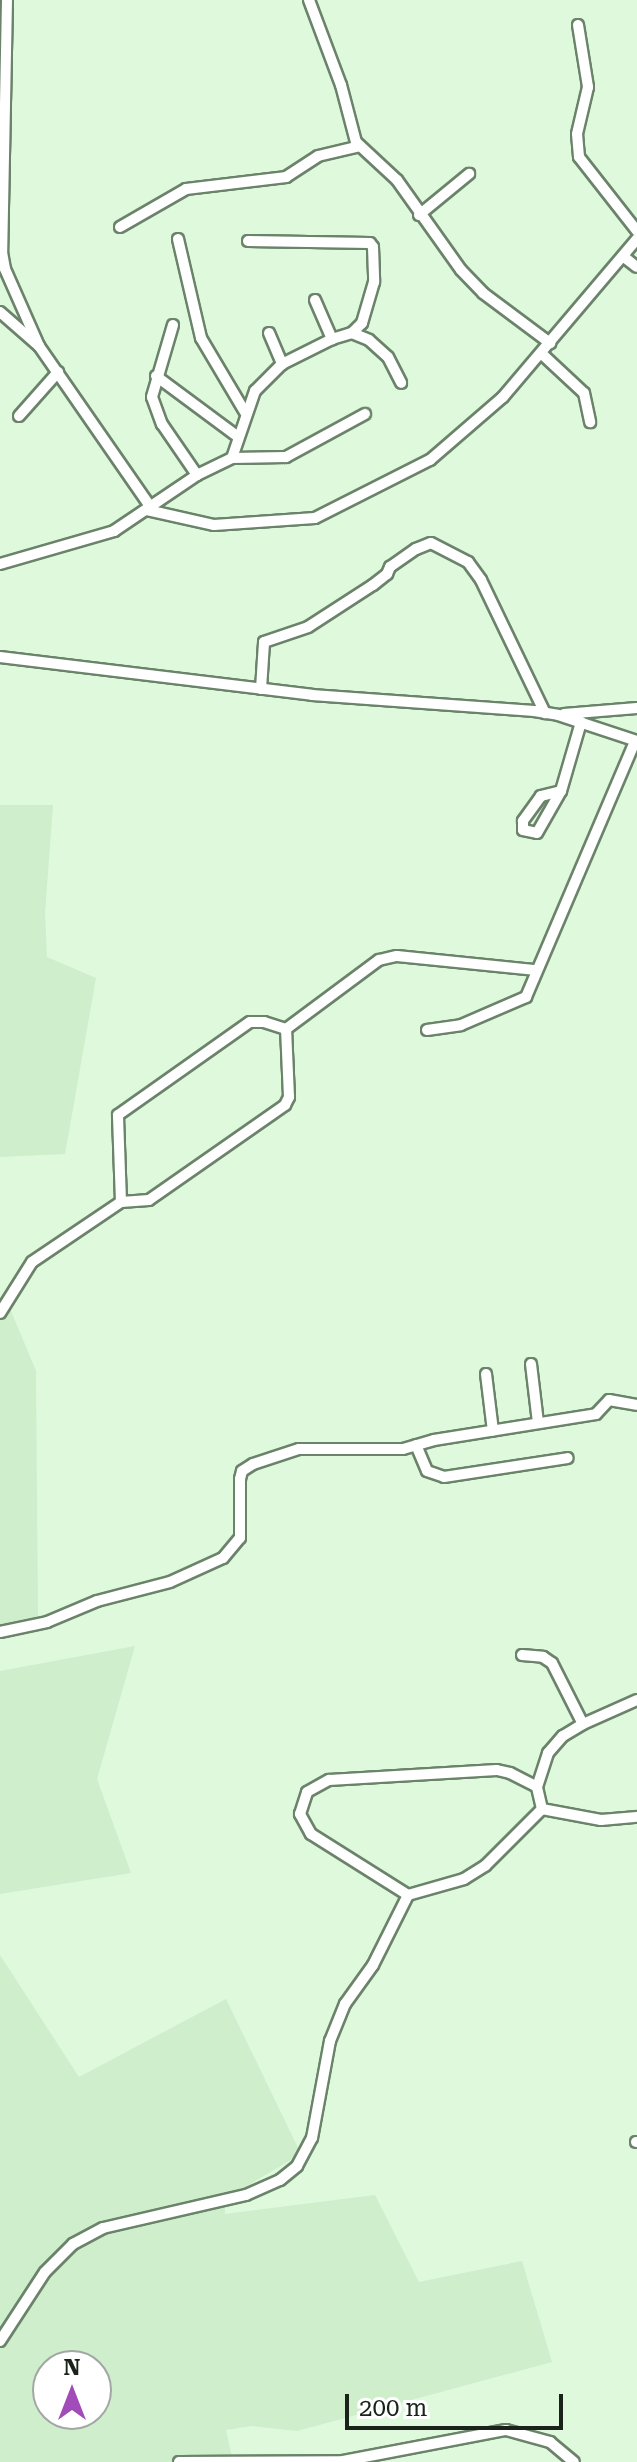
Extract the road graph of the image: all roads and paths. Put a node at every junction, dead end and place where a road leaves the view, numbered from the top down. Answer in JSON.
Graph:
{"nodes":[{"id":1,"x":7,"y":0,"type":"edge"},
{"id":2,"x":309,"y":0,"type":"edge"},
{"id":3,"x":578,"y":25,"type":"dead end"},
{"id":4,"x":360,"y":146,"type":"junction"},
{"id":5,"x":469,"y":174,"type":"dead end"},
{"id":6,"x":419,"y":215,"type":"junction"},
{"id":7,"x":120,"y":227,"type":"dead end"},
{"id":8,"x":637,"y":231,"type":"edge"},
{"id":9,"x":178,"y":239,"type":"dead end"},
{"id":10,"x":637,"y":239,"type":"edge"},
{"id":11,"x":248,"y":241,"type":"dead end"},
{"id":12,"x":624,"y":257,"type":"junction"},
{"id":13,"x":637,"y":267,"type":"edge"},
{"id":14,"x":315,"y":300,"type":"dead end"},
{"id":15,"x":0,"y":312,"type":"edge"},
{"id":16,"x":173,"y":325,"type":"dead end"},
{"id":17,"x":269,"y":333,"type":"dead end"},
{"id":18,"x":352,"y":333,"type":"junction"},
{"id":19,"x":332,"y":339,"type":"junction"},
{"id":20,"x":550,"y":343,"type":"junction"},
{"id":21,"x":39,"y":346,"type":"junction"},
{"id":22,"x":542,"y":354,"type":"junction"},
{"id":23,"x":282,"y":364,"type":"junction"},
{"id":24,"x":58,"y":372,"type":"junction"},
{"id":25,"x":156,"y":376,"type":"junction"},
{"id":26,"x":401,"y":383,"type":"dead end"},
{"id":27,"x":245,"y":412,"type":"junction"},
{"id":28,"x":365,"y":414,"type":"dead end"},
{"id":29,"x":19,"y":416,"type":"dead end"},
{"id":30,"x":590,"y":422,"type":"dead end"},
{"id":31,"x":238,"y":437,"type":"junction"},
{"id":32,"x":232,"y":458,"type":"junction"},
{"id":33,"x":197,"y":475,"type":"junction"},
{"id":34,"x":149,"y":509,"type":"junction"},
{"id":35,"x":0,"y":564,"type":"edge"},
{"id":36,"x":0,"y":657,"type":"edge"},
{"id":37,"x":261,"y":689,"type":"junction"},
{"id":38,"x":637,"y":708,"type":"edge"},
{"id":39,"x":545,"y":713,"type":"junction"},
{"id":40,"x":558,"y":715,"type":"junction"},
{"id":41,"x":581,"y":722,"type":"junction"},
{"id":42,"x":636,"y":741,"type":"edge"},
{"id":43,"x":561,"y":791,"type":"dead end"},
{"id":44,"x":536,"y":970,"type":"junction"},
{"id":45,"x":286,"y":1029,"type":"junction"},
{"id":46,"x":427,"y":1030,"type":"dead end"},
{"id":47,"x":121,"y":1202,"type":"junction"},
{"id":48,"x":0,"y":1313,"type":"edge"},
{"id":49,"x":531,"y":1364,"type":"dead end"},
{"id":50,"x":486,"y":1374,"type":"dead end"},
{"id":51,"x":637,"y":1405,"type":"edge"},
{"id":52,"x":538,"y":1423,"type":"junction"},
{"id":53,"x":493,"y":1431,"type":"junction"},
{"id":54,"x":416,"y":1445,"type":"junction"},
{"id":55,"x":568,"y":1458,"type":"dead end"},
{"id":56,"x":0,"y":1632,"type":"edge"},
{"id":57,"x":522,"y":1655,"type":"dead end"},
{"id":58,"x":637,"y":1700,"type":"edge"},
{"id":59,"x":583,"y":1724,"type":"junction"},
{"id":60,"x":537,"y":1787,"type":"junction"},
{"id":61,"x":542,"y":1809,"type":"junction"},
{"id":62,"x":637,"y":1817,"type":"edge"},
{"id":63,"x":408,"y":1895,"type":"junction"},
{"id":64,"x":0,"y":2341,"type":"edge"},
{"id":65,"x":179,"y":2462,"type":"edge"},
{"id":66,"x":574,"y":2462,"type":"edge"}],
"edges":[{"from":1,"to":21,"type":"street"},
{"from":2,"to":4,"type":"street"},
{"from":3,"to":8,"type":"street"},
{"from":4,"to":6,"type":"street"},
{"from":4,"to":7,"type":"street"},
{"from":5,"to":6,"type":"street"},
{"from":6,"to":20,"type":"street"},
{"from":9,"to":27,"type":"street"},
{"from":10,"to":12,"type":"street"},
{"from":11,"to":18,"type":"street"},
{"from":12,"to":13,"type":"street"},
{"from":12,"to":20,"type":"street"},
{"from":14,"to":19,"type":"street"},
{"from":15,"to":21,"type":"street"},
{"from":16,"to":25,"type":"street"},
{"from":17,"to":23,"type":"street"},
{"from":18,"to":19,"type":"street"},
{"from":18,"to":26,"type":"street"},
{"from":19,"to":23,"type":"street"},
{"from":20,"to":22,"type":"street"},
{"from":21,"to":24,"type":"street"},
{"from":22,"to":30,"type":"street"},
{"from":22,"to":34,"type":"street"},
{"from":23,"to":27,"type":"street"},
{"from":24,"to":29,"type":"street"},
{"from":24,"to":34,"type":"street"},
{"from":25,"to":31,"type":"street"},
{"from":25,"to":33,"type":"street"},
{"from":27,"to":31,"type":"street"},
{"from":28,"to":32,"type":"street"},
{"from":31,"to":32,"type":"street"},
{"from":32,"to":33,"type":"street"},
{"from":33,"to":34,"type":"street"},
{"from":34,"to":35,"type":"street"},
{"from":36,"to":37,"type":"street"},
{"from":37,"to":39,"type":"street"},
{"from":37,"to":39,"type":"street"},
{"from":38,"to":40,"type":"street"},
{"from":39,"to":40,"type":"street"},
{"from":40,"to":41,"type":"street"},
{"from":41,"to":42,"type":"street"},
{"from":41,"to":43,"type":"street"},
{"from":42,"to":44,"type":"street"},
{"from":44,"to":45,"type":"street"},
{"from":44,"to":46,"type":"street"},
{"from":45,"to":47,"type":"street"},
{"from":45,"to":47,"type":"street"},
{"from":47,"to":48,"type":"street"},
{"from":49,"to":52,"type":"street"},
{"from":50,"to":53,"type":"street"},
{"from":51,"to":52,"type":"street"},
{"from":52,"to":53,"type":"street"},
{"from":53,"to":54,"type":"street"},
{"from":54,"to":55,"type":"street"},
{"from":54,"to":56,"type":"street"},
{"from":57,"to":59,"type":"street"},
{"from":58,"to":59,"type":"street"},
{"from":59,"to":60,"type":"street"},
{"from":60,"to":61,"type":"street"},
{"from":60,"to":63,"type":"street"},
{"from":61,"to":62,"type":"street"},
{"from":61,"to":63,"type":"street"},
{"from":63,"to":64,"type":"street"},
{"from":65,"to":66,"type":"street"}]}
